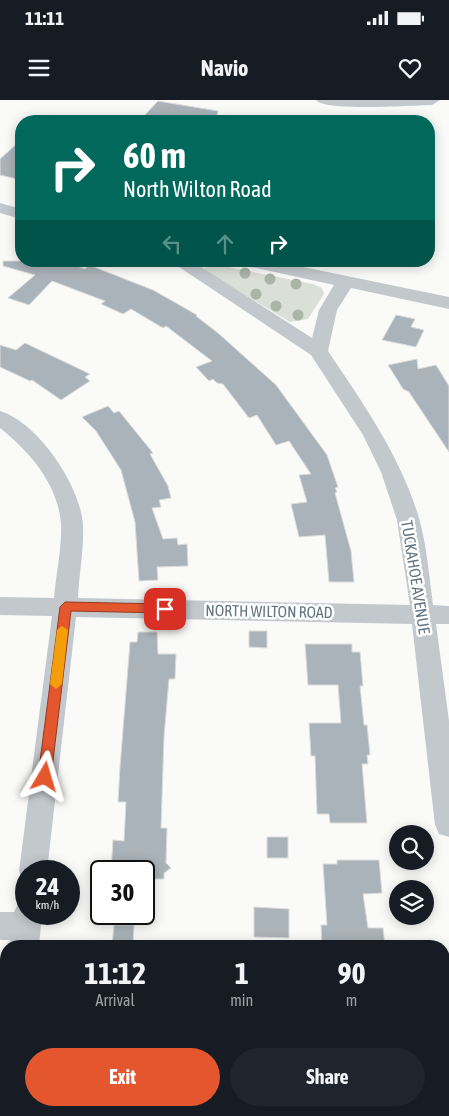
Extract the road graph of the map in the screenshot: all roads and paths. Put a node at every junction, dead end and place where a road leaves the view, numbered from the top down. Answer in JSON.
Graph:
{"nodes":[{"id":1,"x":324,"y":100,"type":"edge"},
{"id":2,"x":432,"y":100,"type":"edge"},
{"id":3,"x":0,"y":208,"type":"edge"},
{"id":4,"x":15,"y":212,"type":"edge"},
{"id":5,"x":188,"y":267,"type":"edge"},
{"id":6,"x":276,"y":267,"type":"edge"},
{"id":7,"x":345,"y":282,"type":"junction"},
{"id":8,"x":449,"y":303,"type":"edge"},
{"id":9,"x":318,"y":351,"type":"junction"},
{"id":10,"x":0,"y":418,"type":"edge"},
{"id":11,"x":0,"y":606,"type":"edge"},
{"id":12,"x":65,"y":607,"type":"junction"},
{"id":13,"x":449,"y":614,"type":"edge"},
{"id":14,"x":423,"y":615,"type":"junction"},
{"id":15,"x":449,"y":825,"type":"edge"},
{"id":16,"x":34,"y":860,"type":"edge"}],
"edges":[{"from":1,"to":2,"type":"street"},
{"from":3,"to":4,"type":"street"},
{"from":5,"to":9,"type":"street","name":"TUCKAHOE AVENUE"},
{"from":6,"to":7,"type":"street"},
{"from":7,"to":8,"type":"street"},
{"from":7,"to":9,"type":"street"},
{"from":9,"to":14,"type":"street","name":"TUCKAHOE AVENUE"},
{"from":10,"to":12,"type":"street"},
{"from":11,"to":12,"type":"street","name":"NORTH WILTON ROAD"},
{"from":12,"to":14,"type":"street","name":"NORTH WILTON ROAD"},
{"from":12,"to":16,"type":"street"},
{"from":13,"to":14,"type":"street","name":"NORTH WILTON ROAD"},
{"from":14,"to":15,"type":"street","name":"TUCKAHOE AVENUE"}]}
